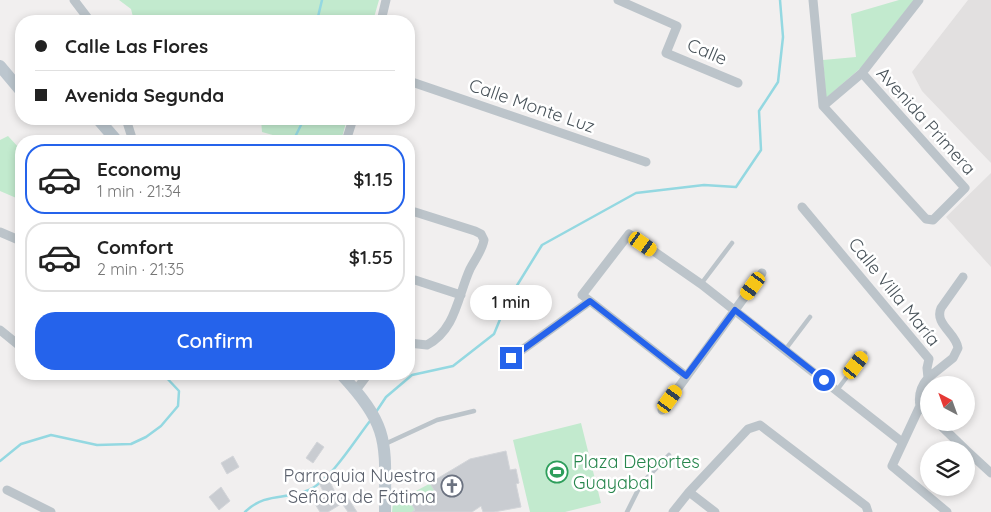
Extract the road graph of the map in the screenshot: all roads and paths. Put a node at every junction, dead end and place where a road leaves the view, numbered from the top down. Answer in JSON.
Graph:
{"nodes":[{"id":1,"x":74,"y":0,"type":"edge"},
{"id":2,"x":386,"y":0,"type":"edge"},
{"id":3,"x":618,"y":0,"type":"edge"},
{"id":4,"x":813,"y":0,"type":"edge"},
{"id":5,"x":919,"y":0,"type":"edge"},
{"id":6,"x":85,"y":15,"type":"edge"},
{"id":7,"x":382,"y":15,"type":"edge"},
{"id":8,"x":0,"y":66,"type":"edge"},
{"id":9,"x":862,"y":73,"type":"junction"},
{"id":10,"x":415,"y":83,"type":"edge"},
{"id":11,"x":738,"y":83,"type":"dead end"},
{"id":12,"x":15,"y":84,"type":"edge"},
{"id":13,"x":823,"y":106,"type":"junction"},
{"id":14,"x":103,"y":125,"type":"edge"},
{"id":15,"x":113,"y":135,"type":"edge"},
{"id":16,"x":646,"y":162,"type":"dead end"},
{"id":17,"x":802,"y":207,"type":"dead end"},
{"id":18,"x":415,"y":212,"type":"edge"},
{"id":19,"x":0,"y":232,"type":"edge"},
{"id":20,"x":15,"y":238,"type":"edge"},
{"id":21,"x":732,"y":243,"type":"dead end"},
{"id":22,"x":762,"y":273,"type":"dead end"},
{"id":23,"x":963,"y":277,"type":"dead end"},
{"id":24,"x":415,"y":280,"type":"dead end"},
{"id":25,"x":701,"y":284,"type":"junction"},
{"id":26,"x":461,"y":295,"type":"junction"},
{"id":27,"x":590,"y":301,"type":"junction"},
{"id":28,"x":735,"y":310,"type":"junction"},
{"id":29,"x":810,"y":316,"type":"dead end"},
{"id":30,"x":0,"y":330,"type":"edge"},
{"id":31,"x":15,"y":342,"type":"edge"},
{"id":32,"x":415,"y":344,"type":"edge"},
{"id":33,"x":785,"y":350,"type":"junction"},
{"id":34,"x":865,"y":353,"type":"dead end"},
{"id":35,"x":511,"y":358,"type":"dead end"},
{"id":36,"x":686,"y":376,"type":"junction"},
{"id":37,"x":928,"y":376,"type":"edge"},
{"id":38,"x":930,"y":376,"type":"edge"},
{"id":39,"x":347,"y":380,"type":"edge"},
{"id":40,"x":363,"y":380,"type":"edge"},
{"id":41,"x":356,"y":390,"type":"junction"},
{"id":42,"x":837,"y":390,"type":"junction"},
{"id":43,"x":920,"y":392,"type":"edge"},
{"id":44,"x":920,"y":406,"type":"joint"},
{"id":45,"x":662,"y":410,"type":"dead end"},
{"id":46,"x":474,"y":411,"type":"dead end"},
{"id":47,"x":946,"y":431,"type":"edge"},
{"id":48,"x":957,"y":441,"type":"edge"},
{"id":49,"x":902,"y":442,"type":"junction"},
{"id":50,"x":385,"y":444,"type":"junction"},
{"id":51,"x":669,"y":455,"type":"dead end"},
{"id":52,"x":975,"y":459,"type":"edge"},
{"id":53,"x":991,"y":474,"type":"edge"},
{"id":54,"x":7,"y":490,"type":"dead end"},
{"id":55,"x":689,"y":492,"type":"junction"},
{"id":56,"x":51,"y":512,"type":"edge"},
{"id":57,"x":385,"y":512,"type":"edge"},
{"id":58,"x":626,"y":512,"type":"edge"},
{"id":59,"x":673,"y":512,"type":"edge"},
{"id":60,"x":715,"y":512,"type":"edge"},
{"id":61,"x":868,"y":512,"type":"edge"},
{"id":62,"x":946,"y":512,"type":"edge"}],
"edges":[{"from":1,"to":6,"type":"street"},
{"from":2,"to":7,"type":"street"},
{"from":3,"to":11,"type":"street","name":"Calle"},
{"from":4,"to":13,"type":"street"},
{"from":5,"to":9,"type":"street"},
{"from":8,"to":12,"type":"main road"},
{"from":9,"to":13,"type":"street"},
{"from":9,"to":13,"type":"street","name":"Avenida Primera"},
{"from":10,"to":16,"type":"street","name":"Calle Monte Luz"},
{"from":14,"to":15,"type":"main road"},
{"from":17,"to":37,"type":"street","name":"Calle Villa María"},
{"from":18,"to":26,"type":"street"},
{"from":19,"to":20,"type":"street"},
{"from":21,"to":25,"type":"lane"},
{"from":22,"to":28,"type":"street"},
{"from":23,"to":38,"type":"street"},
{"from":24,"to":26,"type":"street"},
{"from":25,"to":27,"type":"street"},
{"from":25,"to":28,"type":"street"},
{"from":26,"to":32,"type":"street"},
{"from":27,"to":35,"type":"street"},
{"from":27,"to":36,"type":"street"},
{"from":28,"to":33,"type":"street"},
{"from":28,"to":36,"type":"street"},
{"from":29,"to":33,"type":"lane"},
{"from":30,"to":31,"type":"street"},
{"from":33,"to":42,"type":"street"},
{"from":34,"to":42,"type":"lane"},
{"from":36,"to":45,"type":"street"},
{"from":39,"to":41,"type":"main road"},
{"from":40,"to":41,"type":"street"},
{"from":41,"to":50,"type":"main road"},
{"from":42,"to":49,"type":"street"},
{"from":43,"to":44,"type":"street","name":"Calle Villa María"},
{"from":44,"to":49,"type":"street","name":"Calle Villa María"},
{"from":46,"to":50,"type":"lane"},
{"from":47,"to":48,"type":"street"},
{"from":49,"to":62,"type":"street","name":"Calle Villa María"},
{"from":50,"to":57,"type":"main road"},
{"from":51,"to":58,"type":"lane"},
{"from":52,"to":53,"type":"street"},
{"from":54,"to":56,"type":"street"},
{"from":55,"to":59,"type":"street"},
{"from":55,"to":60,"type":"street"},
{"from":55,"to":61,"type":"street"}]}
